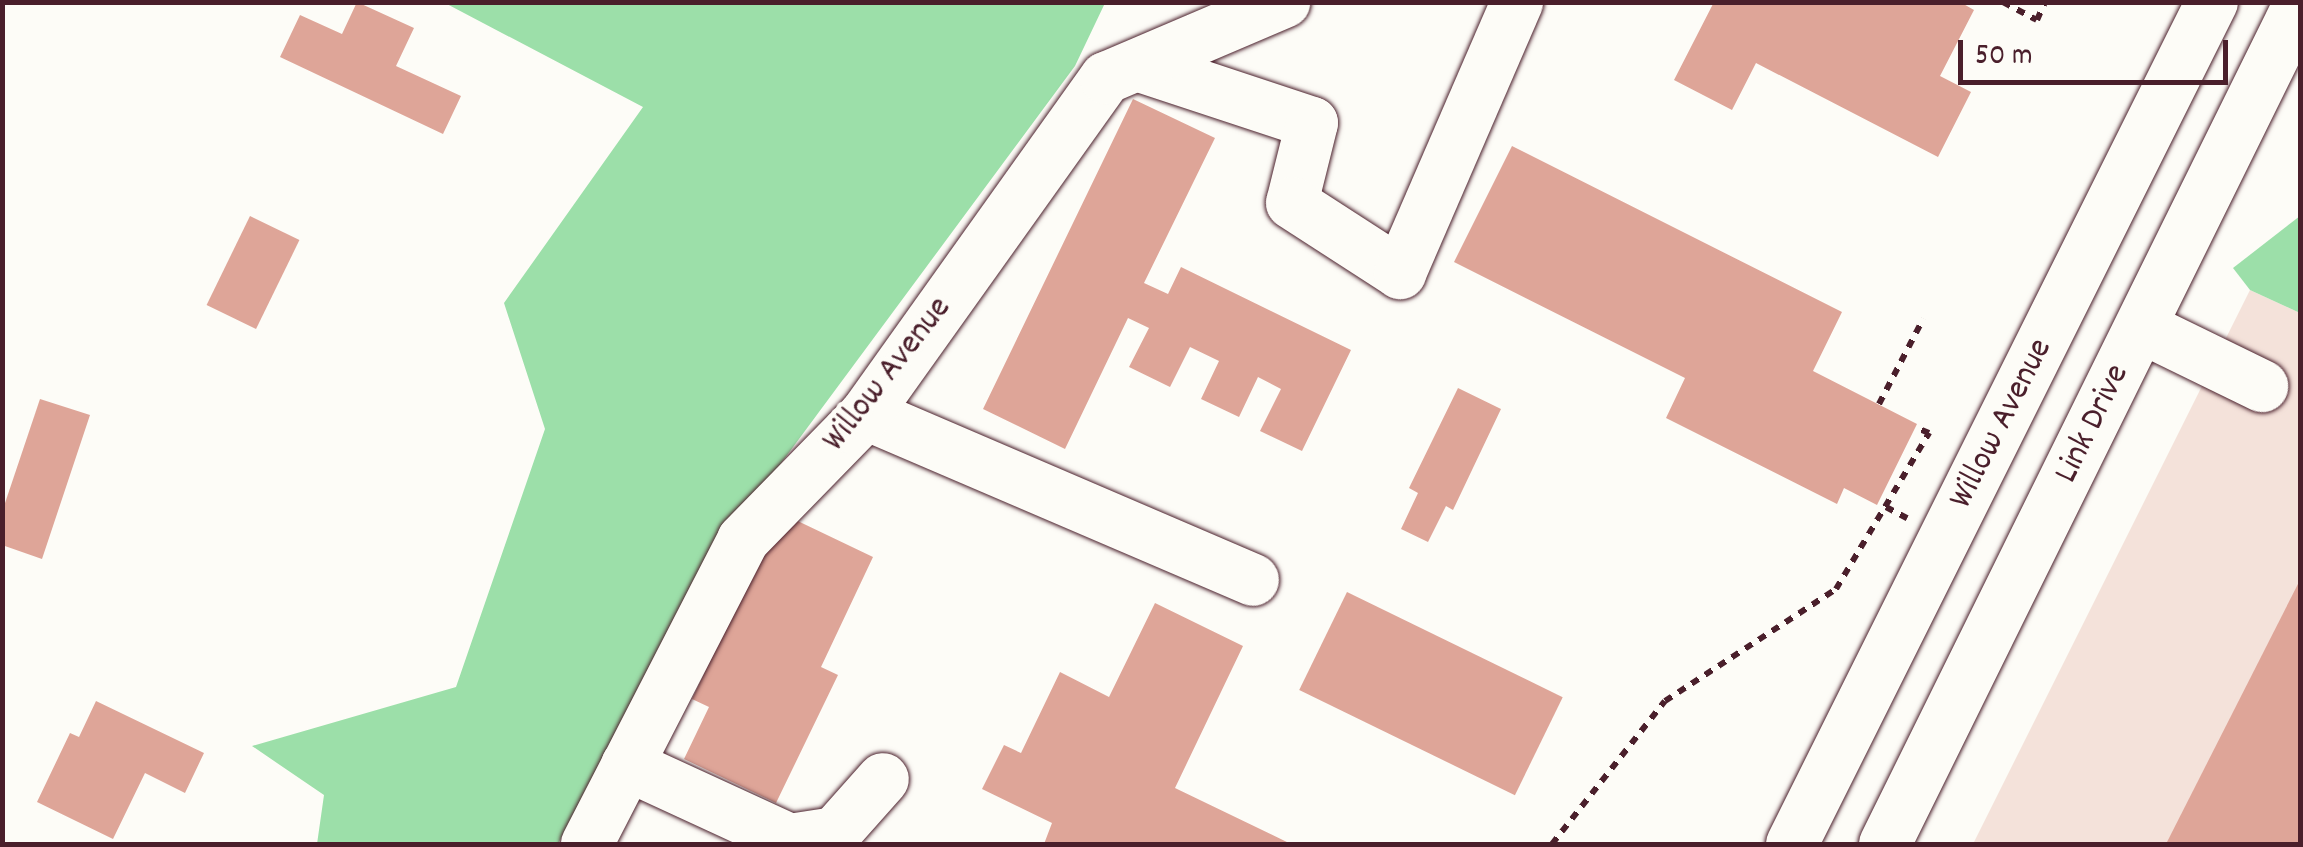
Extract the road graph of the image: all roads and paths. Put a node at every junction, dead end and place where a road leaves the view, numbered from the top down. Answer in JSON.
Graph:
{"nodes":[{"id":1,"x":1284,"y":2,"type":"edge"},
{"id":2,"x":1517,"y":2,"type":"edge"},
{"id":3,"x":2003,"y":2,"type":"edge"},
{"id":4,"x":2046,"y":2,"type":"edge"},
{"id":5,"x":2212,"y":2,"type":"edge"},
{"id":6,"x":2300,"y":3,"type":"edge"},
{"id":7,"x":1143,"y":66,"type":"junction"},
{"id":8,"x":1922,"y":319,"type":"dead end"},
{"id":9,"x":2140,"y":327,"type":"junction"},
{"id":10,"x":2262,"y":386,"type":"dead end"},
{"id":11,"x":1879,"y":404,"type":"dead end"},
{"id":12,"x":866,"y":414,"type":"junction"},
{"id":13,"x":1916,"y":427,"type":"dead end"},
{"id":14,"x":1252,"y":580,"type":"dead end"},
{"id":15,"x":627,"y":765,"type":"junction"},
{"id":16,"x":883,"y":779,"type":"dead end"},
{"id":17,"x":586,"y":844,"type":"edge"},
{"id":18,"x":1552,"y":844,"type":"edge"},
{"id":19,"x":1792,"y":844,"type":"edge"},
{"id":20,"x":1885,"y":844,"type":"edge"}],
"edges":[{"from":1,"to":7,"type":"street","name":"Willow Avenue"},
{"from":2,"to":7,"type":"street"},
{"from":3,"to":4,"type":"path"},
{"from":5,"to":19,"type":"street","name":"Willow Avenue"},
{"from":6,"to":9,"type":"street","name":"Link Drive"},
{"from":7,"to":12,"type":"street","name":"Willow Avenue"},
{"from":8,"to":11,"type":"path"},
{"from":9,"to":10,"type":"street"},
{"from":9,"to":20,"type":"street","name":"Link Drive"},
{"from":12,"to":14,"type":"street"},
{"from":12,"to":15,"type":"street","name":"Willow Avenue"},
{"from":13,"to":18,"type":"path"},
{"from":15,"to":16,"type":"street"},
{"from":15,"to":17,"type":"street","name":"Willow Avenue"}]}
